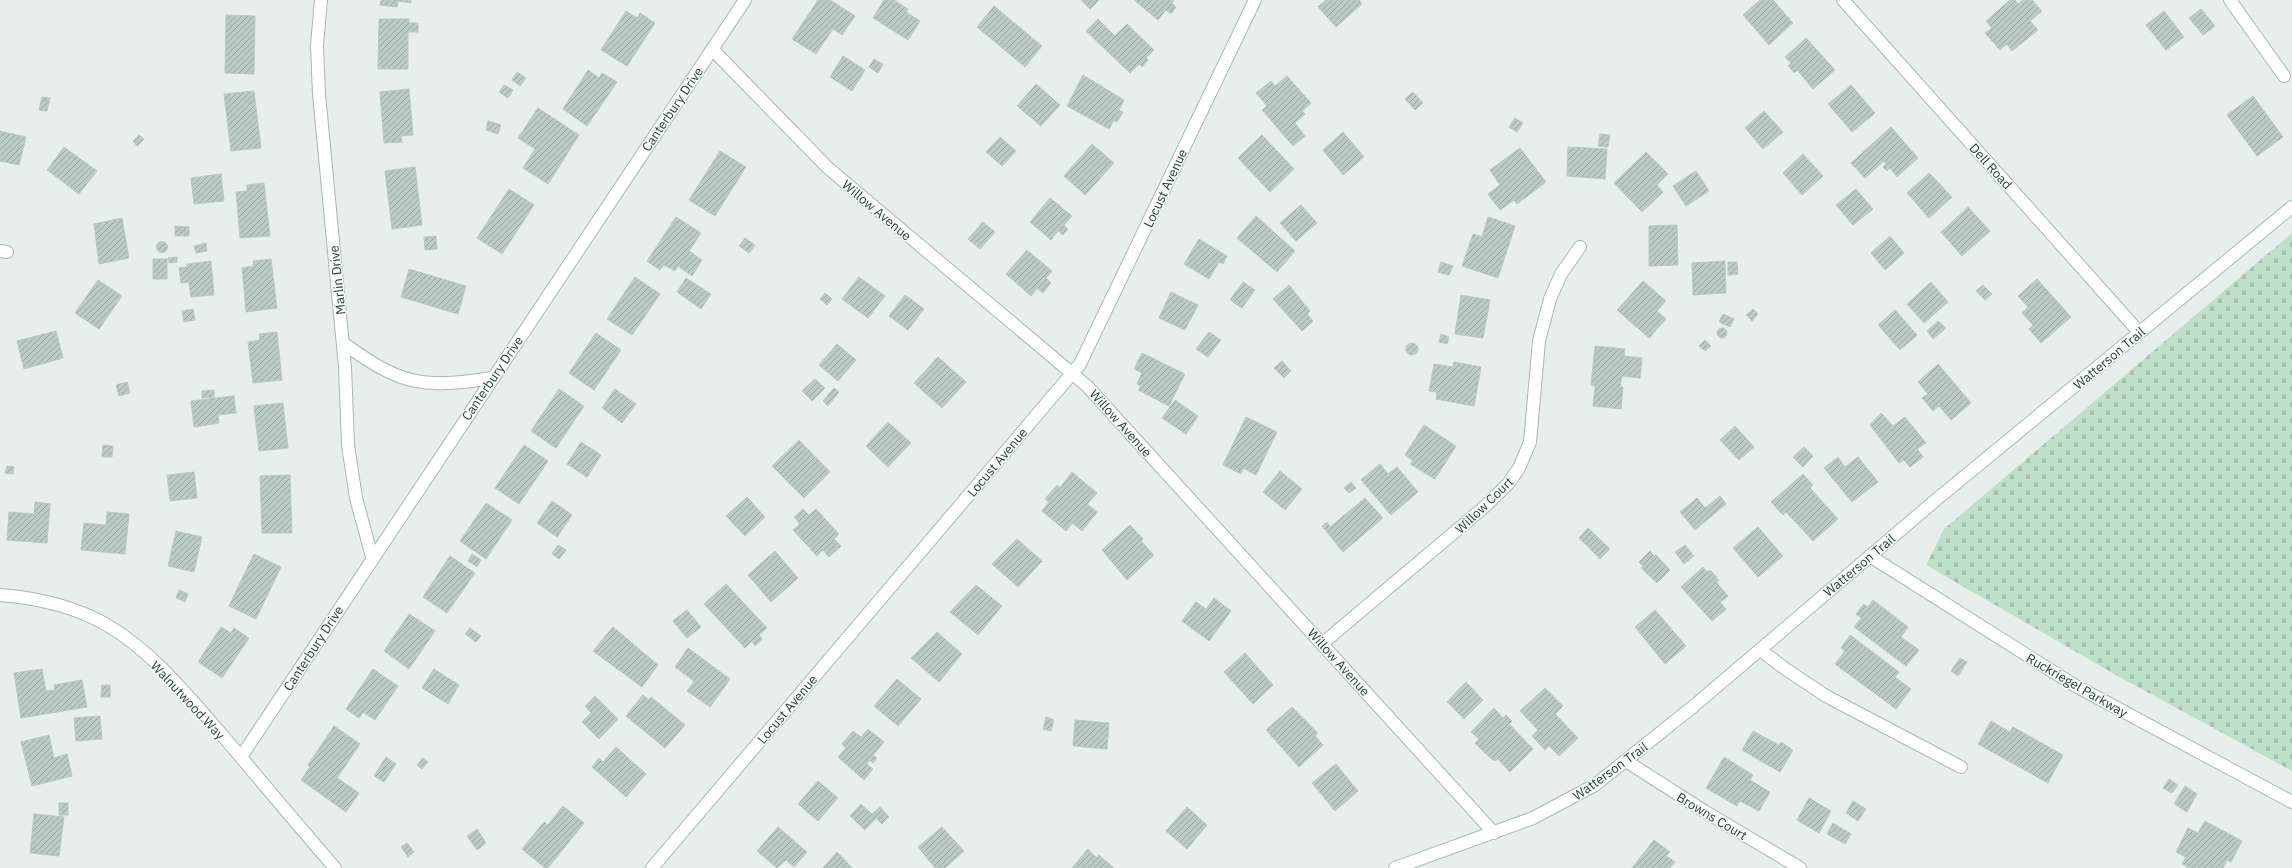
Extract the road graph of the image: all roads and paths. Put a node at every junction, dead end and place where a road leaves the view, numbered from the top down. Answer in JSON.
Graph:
{"nodes":[{"id":1,"x":321,"y":0,"type":"edge"},
{"id":2,"x":745,"y":0,"type":"edge"},
{"id":3,"x":1255,"y":0,"type":"edge"},
{"id":4,"x":1843,"y":0,"type":"edge"},
{"id":5,"x":2230,"y":0,"type":"edge"},
{"id":6,"x":712,"y":49,"type":"junction"},
{"id":7,"x":2284,"y":76,"type":"dead end"},
{"id":8,"x":2292,"y":207,"type":"edge"},
{"id":9,"x":1580,"y":247,"type":"dead end"},
{"id":10,"x":2139,"y":332,"type":"junction"},
{"id":11,"x":343,"y":343,"type":"junction"},
{"id":12,"x":1073,"y":373,"type":"junction"},
{"id":13,"x":492,"y":378,"type":"junction"},
{"id":14,"x":1870,"y":556,"type":"junction"},
{"id":15,"x":372,"y":557,"type":"junction"},
{"id":16,"x":0,"y":595,"type":"edge"},
{"id":17,"x":1323,"y":643,"type":"junction"},
{"id":18,"x":1760,"y":650,"type":"junction"},
{"id":19,"x":241,"y":757,"type":"junction"},
{"id":20,"x":1626,"y":761,"type":"junction"},
{"id":21,"x":1961,"y":767,"type":"dead end"},
{"id":22,"x":2292,"y":802,"type":"edge"},
{"id":23,"x":1494,"y":833,"type":"junction"},
{"id":24,"x":335,"y":868,"type":"edge"},
{"id":25,"x":652,"y":868,"type":"edge"},
{"id":26,"x":1395,"y":868,"type":"edge"},
{"id":27,"x":1800,"y":868,"type":"edge"}],
"edges":[{"from":1,"to":11,"type":"street","name":"Marlin Drive"},
{"from":2,"to":6,"type":"street","name":"Canterbury Drive"},
{"from":3,"to":12,"type":"street","name":"Locust Avenue"},
{"from":4,"to":10,"type":"street","name":"Dell Road"},
{"from":5,"to":7,"type":"street"},
{"from":6,"to":12,"type":"street","name":"Willow Avenue"},
{"from":6,"to":13,"type":"street","name":"Canterbury Drive"},
{"from":8,"to":10,"type":"street","name":"Watterson Trail"},
{"from":9,"to":17,"type":"street","name":"Willow Court"},
{"from":10,"to":14,"type":"street","name":"Watterson Trail"},
{"from":11,"to":13,"type":"street"},
{"from":11,"to":15,"type":"street","name":"Marlin Drive"},
{"from":12,"to":17,"type":"street","name":"Willow Avenue"},
{"from":12,"to":25,"type":"street","name":"Locust Avenue"},
{"from":13,"to":15,"type":"street","name":"Canterbury Drive"},
{"from":14,"to":18,"type":"street","name":"Watterson Trail"},
{"from":14,"to":22,"type":"street","name":"Ruckriegel Parkway"},
{"from":15,"to":19,"type":"street","name":"Canterbury Drive"},
{"from":16,"to":19,"type":"street","name":"Walnutwood Way"},
{"from":17,"to":23,"type":"street","name":"Willow Avenue"},
{"from":18,"to":20,"type":"street","name":"Watterson Trail"},
{"from":18,"to":21,"type":"street"},
{"from":19,"to":24,"type":"street","name":"Walnutwood Way"},
{"from":20,"to":23,"type":"street","name":"Watterson Trail"},
{"from":20,"to":27,"type":"street","name":"Browns Court"},
{"from":23,"to":26,"type":"street","name":"Watterson Trail"}]}
